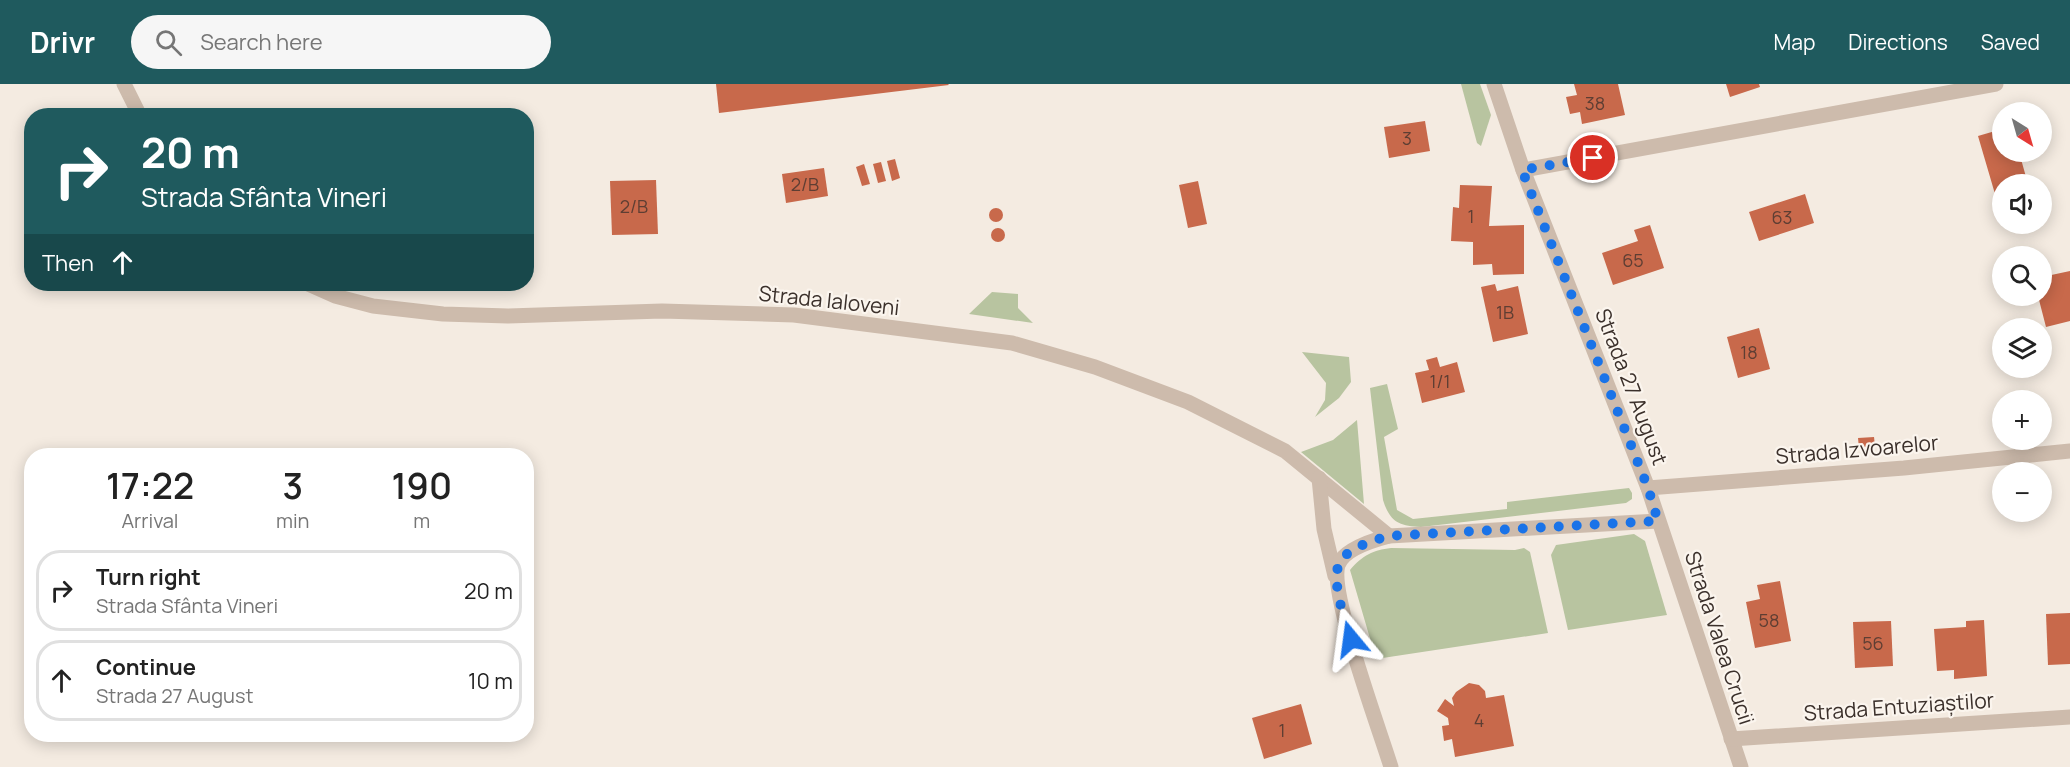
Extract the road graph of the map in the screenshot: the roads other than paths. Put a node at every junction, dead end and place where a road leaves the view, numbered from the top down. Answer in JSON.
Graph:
{"nodes":[{"id":1,"x":124,"y":84,"type":"edge"},
{"id":2,"x":1494,"y":84,"type":"edge"},
{"id":3,"x":1991,"y":84,"type":"edge"},
{"id":4,"x":136,"y":108,"type":"edge"},
{"id":5,"x":1522,"y":170,"type":"junction"},
{"id":6,"x":324,"y":291,"type":"edge"},
{"id":7,"x":2070,"y":451,"type":"edge"},
{"id":8,"x":1319,"y":478,"type":"junction"},
{"id":9,"x":1648,"y":488,"type":"junction"},
{"id":10,"x":1658,"y":521,"type":"junction"},
{"id":11,"x":1389,"y":536,"type":"junction"},
{"id":12,"x":1336,"y":580,"type":"junction"},
{"id":13,"x":2070,"y":717,"type":"edge"},
{"id":14,"x":1731,"y":739,"type":"junction"},
{"id":15,"x":1391,"y":767,"type":"edge"},
{"id":16,"x":1741,"y":767,"type":"edge"}],
"edges":[{"from":1,"to":4,"type":"street"},
{"from":2,"to":5,"type":"street","name":"Strada 27 August"},
{"from":3,"to":5,"type":"street"},
{"from":5,"to":9,"type":"street","name":"Strada 27 August"},
{"from":6,"to":8,"type":"street","name":"Strada Ialoveni"},
{"from":7,"to":9,"type":"street","name":"Strada Izvoarelor"},
{"from":8,"to":11,"type":"street","name":"Strada Ialoveni"},
{"from":8,"to":12,"type":"street"},
{"from":9,"to":10,"type":"street","name":"Strada 27 August"},
{"from":10,"to":11,"type":"street"},
{"from":10,"to":14,"type":"street","name":"Strada Valea Crucii"},
{"from":11,"to":12,"type":"street"},
{"from":12,"to":15,"type":"street"},
{"from":13,"to":14,"type":"street","name":"Strada Entuziaștilor"},
{"from":14,"to":16,"type":"street","name":"Strada Valea Crucii"}]}
